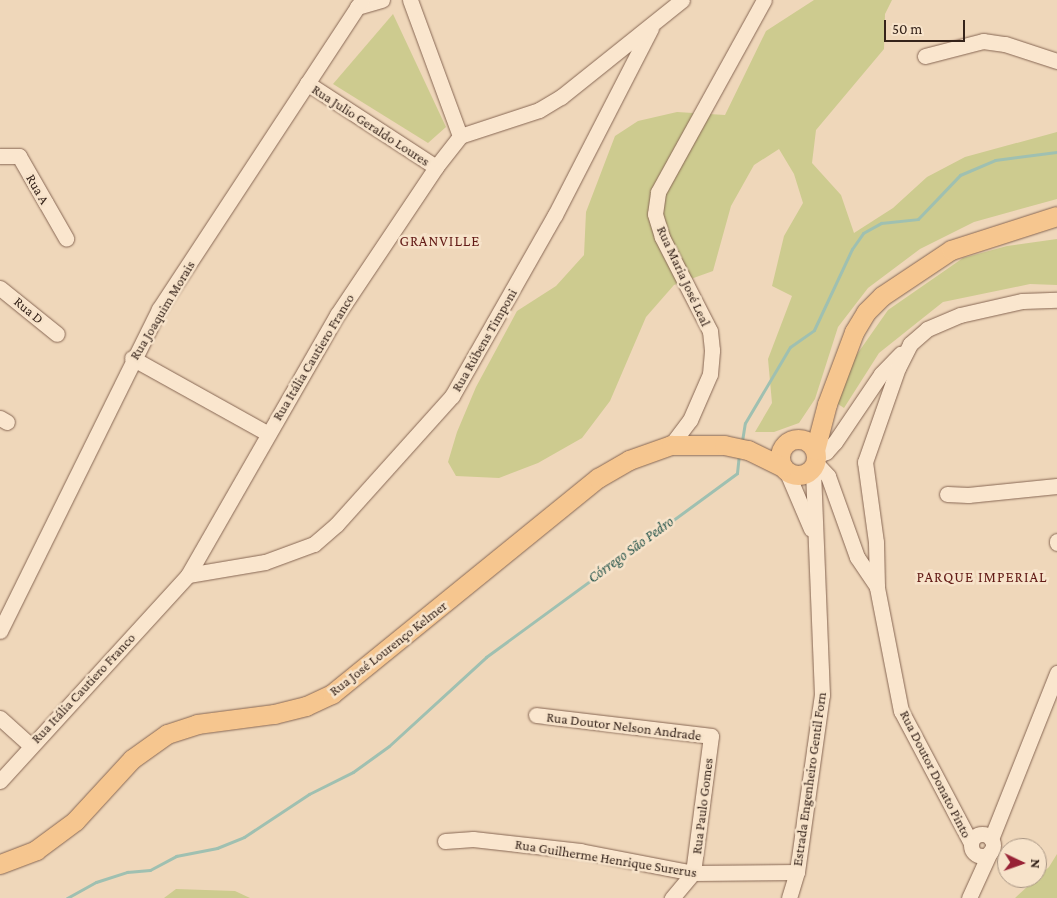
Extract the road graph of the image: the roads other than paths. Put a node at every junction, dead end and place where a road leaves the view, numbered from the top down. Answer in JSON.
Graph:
{"nodes":[{"id":1,"x":382,"y":0,"type":"edge"},
{"id":2,"x":410,"y":0,"type":"edge"},
{"id":3,"x":682,"y":0,"type":"edge"},
{"id":4,"x":762,"y":3,"type":"edge"},
{"id":5,"x":360,"y":4,"type":"edge"},
{"id":6,"x":654,"y":22,"type":"junction"},
{"id":7,"x":925,"y":56,"type":"dead end"},
{"id":8,"x":1057,"y":61,"type":"edge"},
{"id":9,"x":307,"y":83,"type":"junction"},
{"id":10,"x":460,"y":136,"type":"junction"},
{"id":11,"x":0,"y":156,"type":"edge"},
{"id":12,"x":436,"y":167,"type":"junction"},
{"id":13,"x":1057,"y":216,"type":"edge"},
{"id":14,"x":66,"y":238,"type":"dead end"},
{"id":15,"x":0,"y":288,"type":"edge"},
{"id":16,"x":1057,"y":300,"type":"edge"},
{"id":17,"x":57,"y":334,"type":"dead end"},
{"id":18,"x":910,"y":344,"type":"junction"},
{"id":19,"x":132,"y":358,"type":"junction"},
{"id":20,"x":827,"y":404,"type":"junction"},
{"id":21,"x":690,"y":420,"type":"junction"},
{"id":22,"x":267,"y":433,"type":"junction"},
{"id":23,"x":790,"y":442,"type":"junction"},
{"id":24,"x":671,"y":445,"type":"junction"},
{"id":25,"x":702,"y":445,"type":"junction"},
{"id":26,"x":747,"y":450,"type":"junction"},
{"id":27,"x":815,"y":459,"type":"junction"},
{"id":28,"x":784,"y":468,"type":"junction"},
{"id":29,"x":1057,"y":486,"type":"edge"},
{"id":30,"x":947,"y":494,"type":"dead end"},
{"id":31,"x":815,"y":540,"type":"junction"},
{"id":32,"x":208,"y":544,"type":"junction"},
{"id":33,"x":225,"y":570,"type":"junction"},
{"id":34,"x":188,"y":576,"type":"junction"},
{"id":35,"x":877,"y":587,"type":"junction"},
{"id":36,"x":0,"y":631,"type":"edge"},
{"id":37,"x":1057,"y":673,"type":"edge"},
{"id":38,"x":536,"y":715,"type":"dead end"},
{"id":39,"x":0,"y":718,"type":"edge"},
{"id":40,"x":711,"y":736,"type":"joint"},
{"id":41,"x":30,"y":745,"type":"junction"},
{"id":42,"x":0,"y":781,"type":"edge"},
{"id":43,"x":445,"y":841,"type":"dead end"},
{"id":44,"x":990,"y":846,"type":"junction"},
{"id":45,"x":973,"y":848,"type":"junction"},
{"id":46,"x":0,"y":864,"type":"edge"},
{"id":47,"x":797,"y":872,"type":"junction"},
{"id":48,"x":693,"y":873,"type":"junction"},
{"id":49,"x":970,"y":896,"type":"edge"},
{"id":50,"x":672,"y":898,"type":"edge"},
{"id":51,"x":789,"y":898,"type":"edge"}],
"edges":[{"from":1,"to":5,"type":"street","name":"Rua Joaquim Morais"},
{"from":2,"to":10,"type":"street"},
{"from":3,"to":6,"type":"street"},
{"from":4,"to":21,"type":"street","name":"Rua Maria José Leal"},
{"from":5,"to":9,"type":"street","name":"Rua Joaquim Morais"},
{"from":6,"to":10,"type":"street"},
{"from":6,"to":33,"type":"street","name":"Rua Rúbens Timponi"},
{"from":7,"to":8,"type":"street"},
{"from":9,"to":12,"type":"street","name":"Rua Julio Geraldo Loures"},
{"from":9,"to":19,"type":"street","name":"Rua Joaquim Morais"},
{"from":10,"to":12,"type":"street","name":"Rua Itália Cautiero Franco"},
{"from":11,"to":14,"type":"street","name":"Rua A"},
{"from":12,"to":22,"type":"street","name":"Rua Itália Cautiero Franco"},
{"from":13,"to":20,"type":"main road","name":"Estrada Engenheiro Gentil Forn"},
{"from":15,"to":17,"type":"street","name":"Rua D"},
{"from":16,"to":18,"type":"street","name":"Rua Doutor Donato Pinto"},
{"from":18,"to":27,"type":"street","name":"Rua Doutor Donato Pinto"},
{"from":18,"to":35,"type":"street","name":"Rua Doutor Donato Pinto"},
{"from":19,"to":22,"type":"street"},
{"from":19,"to":36,"type":"street","name":"Rua Joaquim Morais"},
{"from":20,"to":23,"type":"main road","name":"Estrada Engenheiro Gentil Forn"},
{"from":20,"to":27,"type":"main road","name":"Estrada Engenheiro Gentil Forn"},
{"from":21,"to":24,"type":"street","name":"Rua Maria José Leal"},
{"from":21,"to":25,"type":"street"},
{"from":22,"to":32,"type":"street","name":"Rua Itália Cautiero Franco"},
{"from":23,"to":26,"type":"main road","name":"Rua José Lourenço Kelmer"},
{"from":23,"to":27,"type":"main road"},
{"from":23,"to":28,"type":"main road"},
{"from":24,"to":25,"type":"main road","name":"Rua José Lourenço Kelmer"},
{"from":24,"to":46,"type":"main road","name":"Rua José Lourenço Kelmer"},
{"from":25,"to":26,"type":"main road","name":"Rua José Lourenço Kelmer"},
{"from":26,"to":28,"type":"main road","name":"Rua José Lourenço Kelmer"},
{"from":27,"to":28,"type":"main road"},
{"from":27,"to":31,"type":"street","name":"Estrada Engenheiro Gentil Forn"},
{"from":27,"to":35,"type":"street","name":"Rua Doutor Donato Pinto"},
{"from":28,"to":31,"type":"street","name":"Estrada Engenheiro Gentil Forn"},
{"from":29,"to":30,"type":"street"},
{"from":31,"to":47,"type":"street","name":"Estrada Engenheiro Gentil Forn"},
{"from":32,"to":33,"type":"street"},
{"from":32,"to":34,"type":"street","name":"Rua Itália Cautiero Franco"},
{"from":33,"to":34,"type":"street","name":"Rua Rúbens Timponi"},
{"from":34,"to":41,"type":"street","name":"Rua Itália Cautiero Franco"},
{"from":35,"to":45,"type":"street","name":"Rua Doutor Donato Pinto"},
{"from":37,"to":44,"type":"street"},
{"from":38,"to":40,"type":"street","name":"Rua Doutor Nelson Andrade"},
{"from":39,"to":41,"type":"street"},
{"from":40,"to":48,"type":"street","name":"Rua Paulo Gomes"},
{"from":41,"to":42,"type":"street","name":"Rua Itália Cautiero Franco"},
{"from":43,"to":48,"type":"street","name":"Rua Guilherme Henrique Surerus"},
{"from":44,"to":45,"type":"street"},
{"from":44,"to":49,"type":"street"},
{"from":45,"to":49,"type":"street"},
{"from":47,"to":48,"type":"street","name":"Rua Guilherme Henrique Surerus"},
{"from":47,"to":51,"type":"street","name":"Estrada Engenheiro Gentil Forn"},
{"from":48,"to":50,"type":"street","name":"Rua Paulo Gomes"}]}
